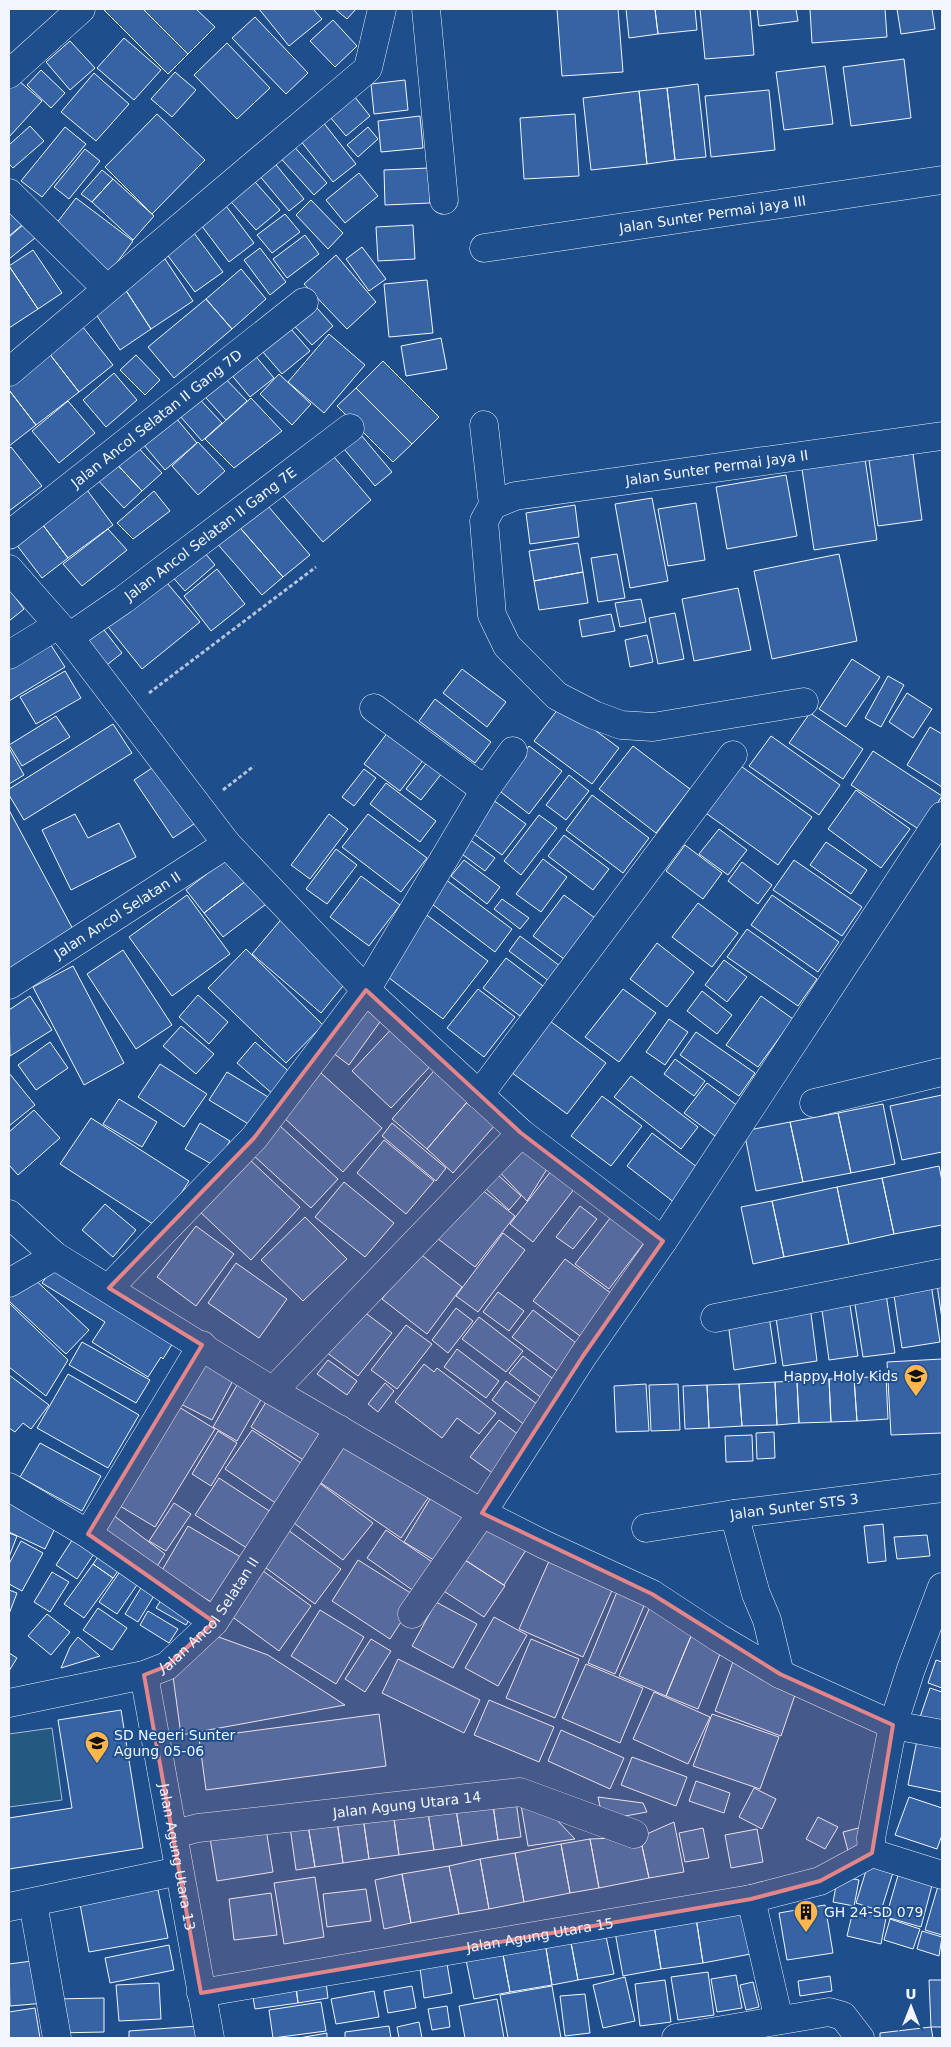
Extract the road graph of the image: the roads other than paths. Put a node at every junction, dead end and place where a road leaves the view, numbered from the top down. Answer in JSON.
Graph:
{"nodes":[{"id":1,"x":81,"y":9,"type":"edge"},
{"id":2,"x":382,"y":9,"type":"edge"},
{"id":3,"x":426,"y":9,"type":"edge"},
{"id":4,"x":9,"y":74,"type":"edge"},
{"id":5,"x":942,"y":180,"type":"edge"},
{"id":6,"x":9,"y":193,"type":"edge"},
{"id":7,"x":444,"y":200,"type":"dead end"},
{"id":8,"x":484,"y":248,"type":"dead end"},
{"id":9,"x":106,"y":288,"type":"junction"},
{"id":10,"x":304,"y":302,"type":"dead end"},
{"id":11,"x":9,"y":372,"type":"edge"},
{"id":12,"x":484,"y":425,"type":"dead end"},
{"id":13,"x":350,"y":428,"type":"dead end"},
{"id":14,"x":942,"y":436,"type":"edge"},
{"id":15,"x":493,"y":505,"type":"junction"},
{"id":16,"x":9,"y":535,"type":"edge"},
{"id":17,"x":9,"y":569,"type":"edge"},
{"id":18,"x":63,"y":631,"type":"junction"},
{"id":19,"x":9,"y":655,"type":"edge"},
{"id":20,"x":804,"y":702,"type":"dead end"},
{"id":21,"x":374,"y":708,"type":"dead end"},
{"id":22,"x":513,"y":751,"type":"dead end"},
{"id":23,"x":733,"y":755,"type":"dead end"},
{"id":24,"x":486,"y":790,"type":"junction"},
{"id":25,"x":942,"y":816,"type":"edge"},
{"id":26,"x":227,"y":844,"type":"junction"},
{"id":27,"x":9,"y":985,"type":"edge"},
{"id":28,"x":366,"y":990,"type":"junction"},
{"id":29,"x":942,"y":1072,"type":"edge"},
{"id":30,"x":479,"y":1095,"type":"junction"},
{"id":31,"x":814,"y":1102,"type":"dead end"},
{"id":32,"x":521,"y":1133,"type":"junction"},
{"id":33,"x":9,"y":1214,"type":"edge"},
{"id":34,"x":663,"y":1241,"type":"junction"},
{"id":35,"x":55,"y":1256,"type":"junction"},
{"id":36,"x":942,"y":1273,"type":"edge"},
{"id":37,"x":9,"y":1283,"type":"edge"},
{"id":38,"x":109,"y":1288,"type":"junction"},
{"id":39,"x":715,"y":1318,"type":"dead end"},
{"id":40,"x":202,"y":1346,"type":"junction"},
{"id":41,"x":273,"y":1391,"type":"junction"},
{"id":42,"x":340,"y":1429,"type":"junction"},
{"id":43,"x":9,"y":1486,"type":"edge"},
{"id":44,"x":942,"y":1488,"type":"edge"},
{"id":45,"x":482,"y":1513,"type":"junction"},
{"id":46,"x":734,"y":1514,"type":"junction"},
{"id":47,"x":646,"y":1528,"type":"dead end"},
{"id":48,"x":88,"y":1534,"type":"junction"},
{"id":49,"x":942,"y":1587,"type":"edge"},
{"id":50,"x":412,"y":1614,"type":"dead end"},
{"id":51,"x":214,"y":1622,"type":"junction"},
{"id":52,"x":780,"y":1674,"type":"junction"},
{"id":53,"x":144,"y":1675,"type":"junction"},
{"id":54,"x":9,"y":1703,"type":"edge"},
{"id":55,"x":893,"y":1725,"type":"junction"},
{"id":56,"x":942,"y":1734,"type":"edge"},
{"id":57,"x":174,"y":1834,"type":"junction"},
{"id":58,"x":634,"y":1834,"type":"dead end"},
{"id":59,"x":872,"y":1853,"type":"junction"},
{"id":60,"x":179,"y":1871,"type":"junction"},
{"id":61,"x":942,"y":1875,"type":"edge"},
{"id":62,"x":751,"y":1899,"type":"junction"},
{"id":63,"x":21,"y":1905,"type":"edge"},
{"id":64,"x":201,"y":1993,"type":"junction"},
{"id":65,"x":779,"y":2020,"type":"junction"},
{"id":66,"x":57,"y":2038,"type":"edge"},
{"id":67,"x":210,"y":2038,"type":"edge"},
{"id":68,"x":676,"y":2038,"type":"edge"},
{"id":69,"x":860,"y":2038,"type":"edge"}],
"edges":[{"from":1,"to":4,"type":"street"},
{"from":2,"to":9,"type":"street"},
{"from":3,"to":7,"type":"street"},
{"from":5,"to":8,"type":"street","name":"Jalan Sunter Permai Jaya III"},
{"from":6,"to":9,"type":"street"},
{"from":9,"to":11,"type":"street"},
{"from":10,"to":16,"type":"street","name":"Jalan Ancol Selatan II Gang 7D"},
{"from":12,"to":15,"type":"street"},
{"from":13,"to":18,"type":"street","name":"Jalan Ancol Selatan II Gang 7E"},
{"from":14,"to":15,"type":"street","name":"Jalan Sunter Permai Jaya II"},
{"from":15,"to":20,"type":"street"},
{"from":17,"to":18,"type":"street"},
{"from":18,"to":19,"type":"street","name":"Jalan Ancol Selatan II Gang 7E"},
{"from":18,"to":26,"type":"street"},
{"from":21,"to":24,"type":"street"},
{"from":22,"to":24,"type":"street"},
{"from":23,"to":30,"type":"street"},
{"from":24,"to":28,"type":"street"},
{"from":25,"to":34,"type":"street"},
{"from":26,"to":27,"type":"street","name":"Jalan Ancol Selatan II"},
{"from":26,"to":28,"type":"street"},
{"from":28,"to":30,"type":"street"},
{"from":28,"to":38,"type":"street"},
{"from":29,"to":31,"type":"street"},
{"from":30,"to":32,"type":"street"},
{"from":32,"to":34,"type":"street"},
{"from":32,"to":41,"type":"street"},
{"from":33,"to":35,"type":"street"},
{"from":34,"to":45,"type":"street"},
{"from":35,"to":37,"type":"street"},
{"from":35,"to":38,"type":"street"},
{"from":36,"to":39,"type":"street"},
{"from":38,"to":40,"type":"street"},
{"from":40,"to":41,"type":"street"},
{"from":40,"to":48,"type":"street"},
{"from":41,"to":42,"type":"street"},
{"from":42,"to":45,"type":"street"},
{"from":42,"to":51,"type":"street","name":"Jalan Ancol Selatan II"},
{"from":43,"to":48,"type":"street"},
{"from":44,"to":46,"type":"street","name":"Jalan Sunter STS 3"},
{"from":45,"to":50,"type":"street"},
{"from":45,"to":52,"type":"street"},
{"from":46,"to":47,"type":"street","name":"Jalan Sunter STS 3"},
{"from":46,"to":52,"type":"street"},
{"from":48,"to":51,"type":"street"},
{"from":49,"to":55,"type":"street"},
{"from":51,"to":53,"type":"street","name":"Jalan Ancol Selatan II"},
{"from":52,"to":55,"type":"street"},
{"from":53,"to":54,"type":"street","name":"Jalan Ancol Selatan II"},
{"from":53,"to":57,"type":"street","name":"Jalan Agung Utara 13"},
{"from":55,"to":56,"type":"street"},
{"from":55,"to":59,"type":"street"},
{"from":57,"to":58,"type":"street","name":"Jalan Agung Utara 14"},
{"from":57,"to":60,"type":"street","name":"Jalan Agung Utara 13"},
{"from":59,"to":61,"type":"street"},
{"from":59,"to":62,"type":"street","name":"Jalan Agung Utara 15"},
{"from":60,"to":63,"type":"street"},
{"from":60,"to":64,"type":"street","name":"Jalan Agung Utara 13"},
{"from":62,"to":64,"type":"street","name":"Jalan Agung Utara 15"},
{"from":62,"to":65,"type":"street"},
{"from":63,"to":66,"type":"street"},
{"from":64,"to":67,"type":"street","name":"Jalan Agung Utara 13"},
{"from":65,"to":68,"type":"street"},
{"from":65,"to":69,"type":"street"}]}
